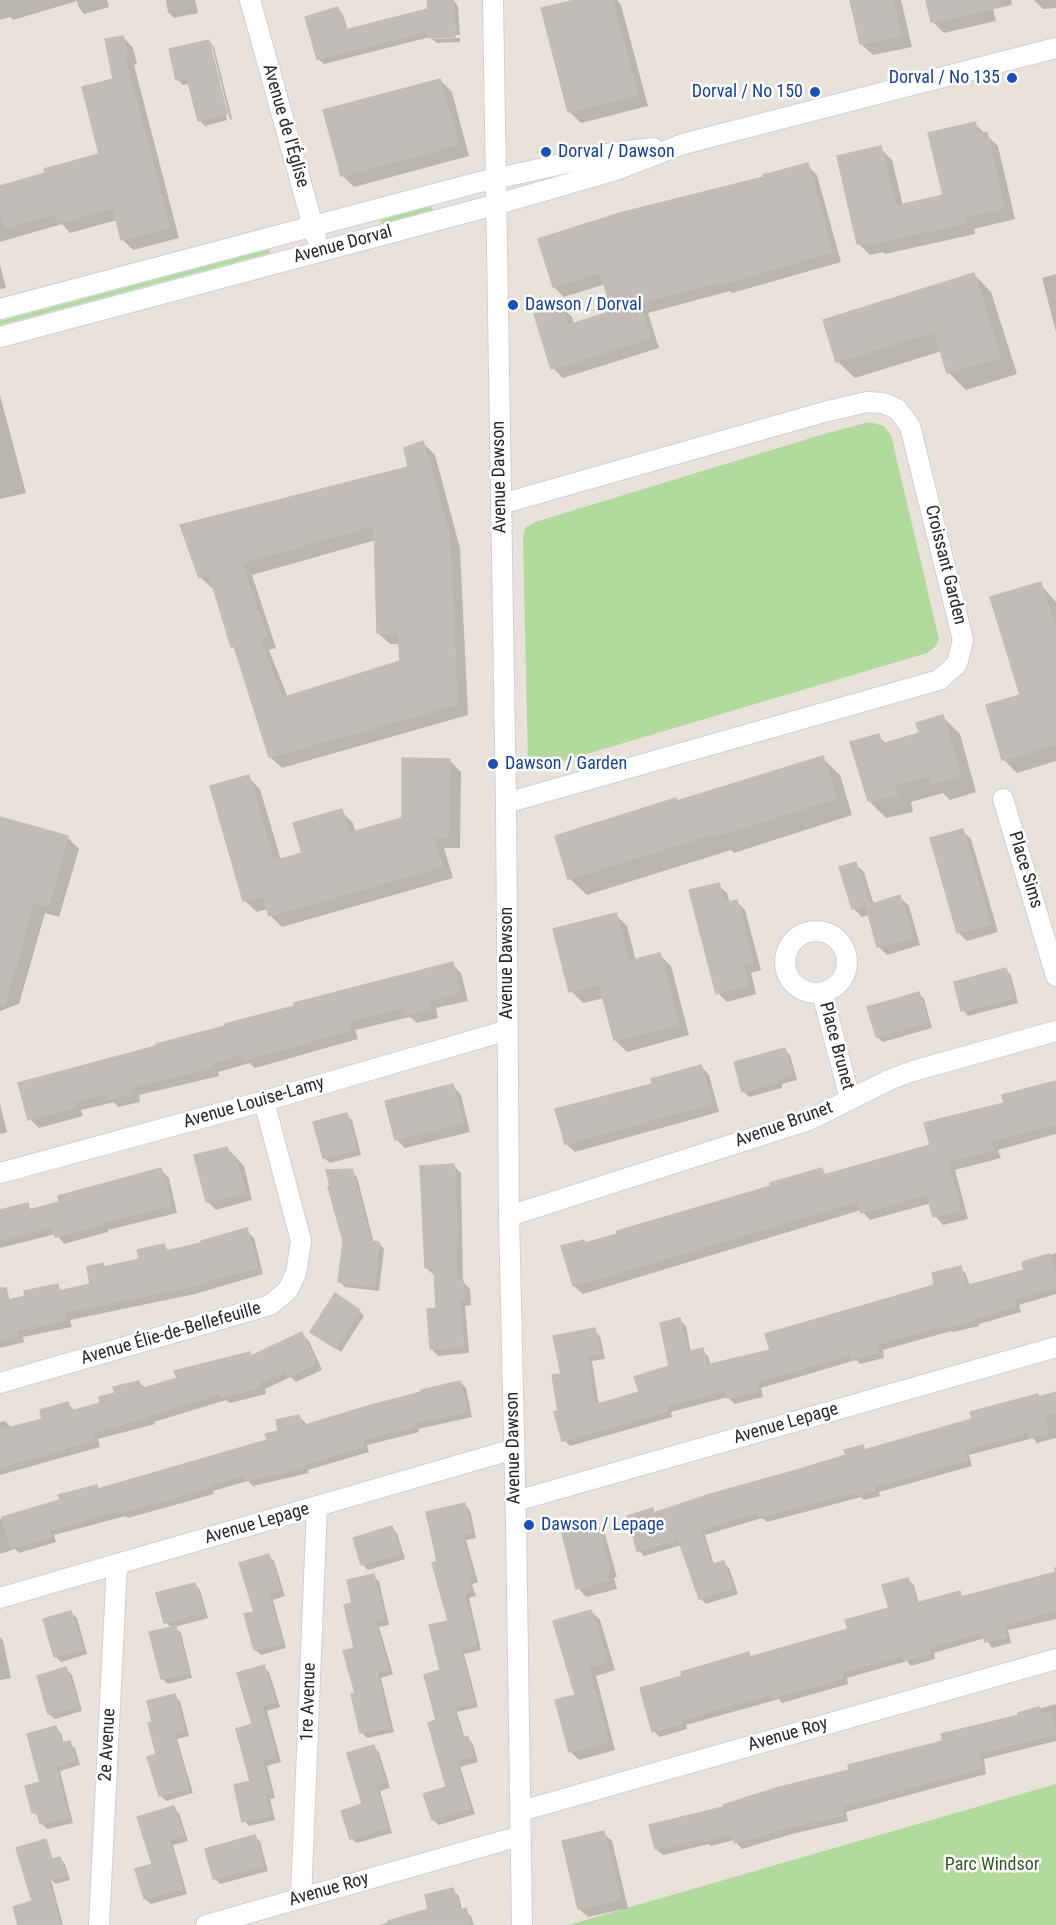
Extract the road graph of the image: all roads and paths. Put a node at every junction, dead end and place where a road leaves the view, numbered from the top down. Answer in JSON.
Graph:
{"nodes":[{"id":1,"x":250,"y":0,"type":"edge"},
{"id":2,"x":493,"y":0,"type":"edge"},
{"id":3,"x":1056,"y":48,"type":"edge"},
{"id":4,"x":683,"y":144,"type":"junction"},
{"id":5,"x":497,"y":179,"type":"junction"},
{"id":6,"x":498,"y":204,"type":"junction"},
{"id":7,"x":313,"y":225,"type":"junction"},
{"id":8,"x":319,"y":251,"type":"junction"},
{"id":9,"x":0,"y":309,"type":"edge"},
{"id":10,"x":0,"y":337,"type":"edge"},
{"id":11,"x":501,"y":504,"type":"junction"},
{"id":12,"x":1004,"y":799,"type":"dead end"},
{"id":13,"x":506,"y":803,"type":"junction"},
{"id":14,"x":1056,"y":976,"type":"edge"},
{"id":15,"x":822,"y":993,"type":"dead end"},
{"id":16,"x":508,"y":1030,"type":"junction"},
{"id":17,"x":1056,"y":1031,"type":"edge"},
{"id":18,"x":850,"y":1099,"type":"junction"},
{"id":19,"x":264,"y":1101,"type":"junction"},
{"id":20,"x":0,"y":1173,"type":"edge"},
{"id":21,"x":509,"y":1216,"type":"junction"},
{"id":22,"x":1056,"y":1347,"type":"edge"},
{"id":23,"x":0,"y":1383,"type":"edge"},
{"id":24,"x":514,"y":1449,"type":"junction"},
{"id":25,"x":516,"y":1501,"type":"junction"},
{"id":26,"x":317,"y":1506,"type":"junction"},
{"id":27,"x":117,"y":1564,"type":"junction"},
{"id":28,"x":0,"y":1598,"type":"edge"},
{"id":29,"x":1056,"y":1659,"type":"edge"},
{"id":30,"x":521,"y":1811,"type":"junction"},
{"id":31,"x":520,"y":1836,"type":"junction"},
{"id":32,"x":301,"y":1898,"type":"junction"},
{"id":33,"x":99,"y":1925,"type":"edge"},
{"id":34,"x":206,"y":1925,"type":"edge"},
{"id":35,"x":522,"y":1925,"type":"edge"}],
"edges":[{"from":1,"to":7,"type":"street","name":"Avenue de l'Église"},
{"from":2,"to":5,"type":"street","name":"Avenue Dawson"},
{"from":3,"to":4,"type":"street","name":"Avenue Dorval"},
{"from":4,"to":5,"type":"street","name":"Avenue Dorval"},
{"from":4,"to":6,"type":"street","name":"Avenue Dorval"},
{"from":5,"to":6,"type":"street","name":"Avenue Dawson"},
{"from":5,"to":7,"type":"street","name":"Avenue Dorval"},
{"from":6,"to":8,"type":"street","name":"Avenue Dorval"},
{"from":6,"to":11,"type":"street","name":"Avenue Dawson"},
{"from":7,"to":8,"type":"street","name":"Avenue de l'Église"},
{"from":7,"to":9,"type":"street","name":"Avenue Dorval"},
{"from":8,"to":10,"type":"street","name":"Avenue Dorval"},
{"from":11,"to":13,"type":"street","name":"Avenue Dawson"},
{"from":11,"to":13,"type":"street","name":"Croissant Garden"},
{"from":12,"to":14,"type":"street","name":"Place Sims"},
{"from":13,"to":16,"type":"street","name":"Avenue Dawson"},
{"from":15,"to":18,"type":"street","name":"Place Brunet"},
{"from":16,"to":19,"type":"street","name":"Avenue Louise-Lamy"},
{"from":16,"to":21,"type":"street","name":"Avenue Dawson"},
{"from":17,"to":18,"type":"street","name":"Avenue Brunet"},
{"from":18,"to":21,"type":"street","name":"Avenue Brunet"},
{"from":19,"to":20,"type":"street","name":"Avenue Louise-Lamy"},
{"from":19,"to":23,"type":"street","name":"Avenue Élie-de-Bellefeuille"},
{"from":21,"to":24,"type":"street","name":"Avenue Dawson"},
{"from":22,"to":25,"type":"street","name":"Avenue Lepage"},
{"from":24,"to":25,"type":"street","name":"Avenue Dawson"},
{"from":24,"to":26,"type":"street","name":"Avenue Lepage"},
{"from":25,"to":30,"type":"street","name":"Avenue Dawson"},
{"from":26,"to":27,"type":"street","name":"Avenue Lepage"},
{"from":26,"to":32,"type":"street","name":"1re Avenue"},
{"from":27,"to":28,"type":"street","name":"Avenue Lepage"},
{"from":27,"to":33,"type":"street","name":"2e Avenue"},
{"from":29,"to":30,"type":"street","name":"Avenue Roy"},
{"from":30,"to":31,"type":"street","name":"Avenue Dawson"},
{"from":31,"to":32,"type":"street","name":"Avenue Roy"},
{"from":31,"to":35,"type":"street","name":"Avenue Dawson"},
{"from":32,"to":34,"type":"street","name":"Avenue Roy"}]}
